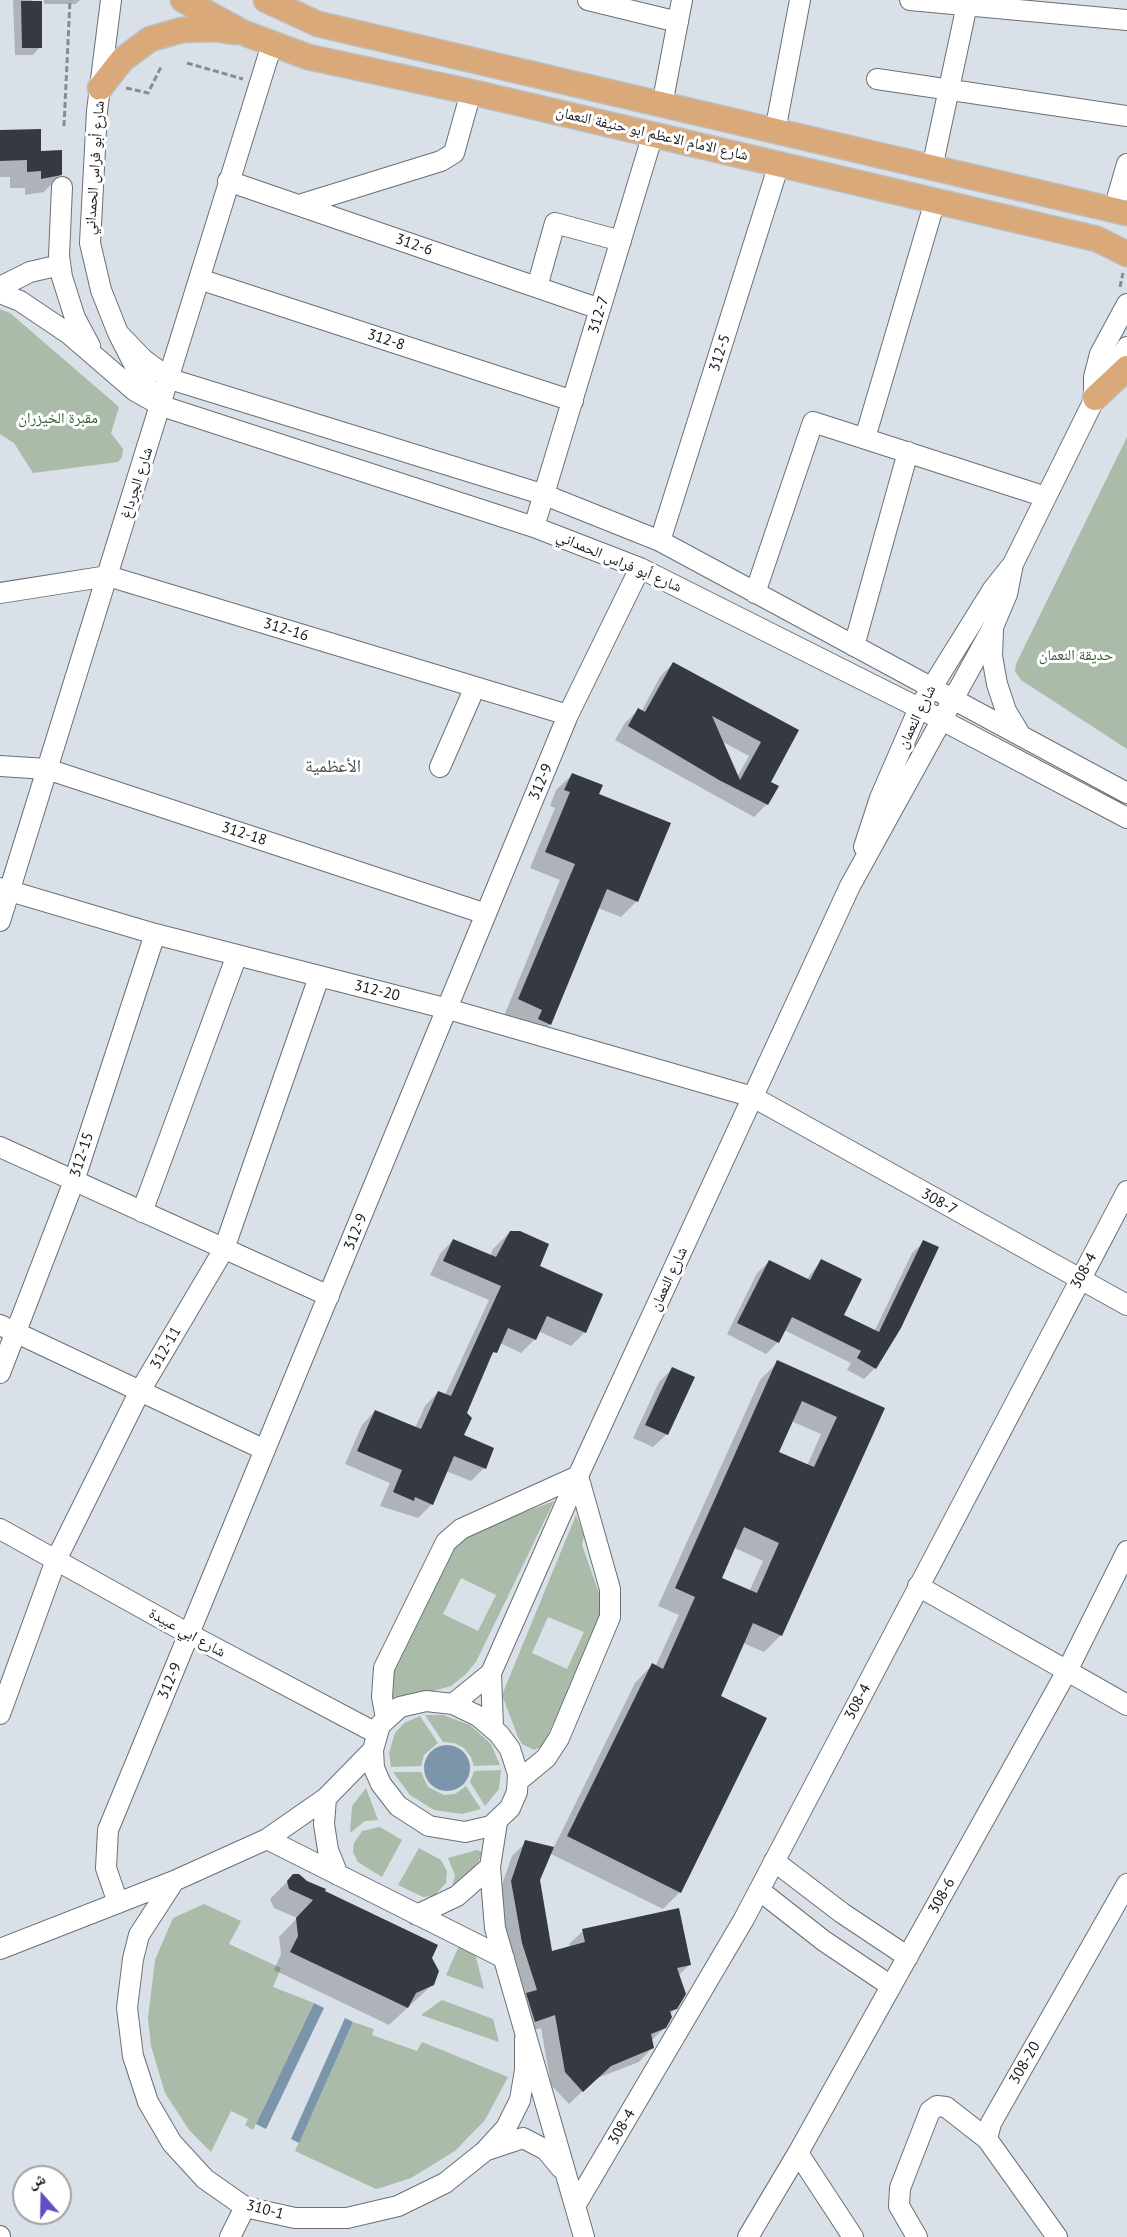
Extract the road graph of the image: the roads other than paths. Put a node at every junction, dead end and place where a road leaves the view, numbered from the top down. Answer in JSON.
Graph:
{"nodes":[{"id":1,"x":111,"y":0,"type":"edge"},
{"id":2,"x":183,"y":0,"type":"edge"},
{"id":3,"x":266,"y":0,"type":"edge"},
{"id":4,"x":588,"y":0,"type":"edge"},
{"id":5,"x":682,"y":0,"type":"edge"},
{"id":6,"x":800,"y":0,"type":"edge"},
{"id":7,"x":910,"y":0,"type":"edge"},
{"id":8,"x":957,"y":2,"type":"edge"},
{"id":9,"x":1127,"y":20,"type":"edge"},
{"id":10,"x":678,"y":22,"type":"junction"},
{"id":11,"x":244,"y":33,"type":"junction"},
{"id":12,"x":272,"y":44,"type":"junction"},
{"id":13,"x":877,"y":79,"type":"dead end"},
{"id":14,"x":100,"y":88,"type":"junction"},
{"id":15,"x":949,"y":89,"type":"junction"},
{"id":16,"x":471,"y":92,"type":"junction"},
{"id":17,"x":662,"y":105,"type":"junction"},
{"id":18,"x":1127,"y":116,"type":"edge"},
{"id":19,"x":775,"y":131,"type":"junction"},
{"id":20,"x":653,"y":134,"type":"junction"},
{"id":21,"x":779,"y":164,"type":"junction"},
{"id":22,"x":1127,"y":164,"type":"edge"},
{"id":23,"x":932,"y":168,"type":"junction"},
{"id":24,"x":228,"y":181,"type":"junction"},
{"id":25,"x":62,"y":187,"type":"dead end"},
{"id":26,"x":934,"y":201,"type":"junction"},
{"id":27,"x":1123,"y":204,"type":"edge"},
{"id":28,"x":299,"y":205,"type":"junction"},
{"id":29,"x":621,"y":241,"type":"junction"},
{"id":30,"x":1125,"y":263,"type":"edge"},
{"id":31,"x":60,"y":265,"type":"junction"},
{"id":32,"x":199,"y":279,"type":"junction"},
{"id":33,"x":0,"y":287,"type":"edge"},
{"id":34,"x":537,"y":287,"type":"junction"},
{"id":35,"x":0,"y":292,"type":"edge"},
{"id":36,"x":1123,"y":297,"type":"edge"},
{"id":37,"x":600,"y":309,"type":"junction"},
{"id":38,"x":118,"y":333,"type":"junction"},
{"id":39,"x":1127,"y":347,"type":"edge"},
{"id":40,"x":95,"y":353,"type":"junction"},
{"id":41,"x":1125,"y":373,"type":"edge"},
{"id":42,"x":170,"y":379,"type":"junction"},
{"id":43,"x":1095,"y":398,"type":"junction"},
{"id":44,"x":573,"y":401,"type":"junction"},
{"id":45,"x":162,"y":406,"type":"junction"},
{"id":46,"x":865,"y":438,"type":"junction"},
{"id":47,"x":908,"y":452,"type":"junction"},
{"id":48,"x":545,"y":495,"type":"junction"},
{"id":49,"x":1046,"y":496,"type":"junction"},
{"id":50,"x":534,"y":527,"type":"junction"},
{"id":51,"x":660,"y":542,"type":"junction"},
{"id":52,"x":1013,"y":564,"type":"junction"},
{"id":53,"x":640,"y":568,"type":"junction"},
{"id":54,"x":108,"y":576,"type":"junction"},
{"id":55,"x":0,"y":593,"type":"edge"},
{"id":56,"x":755,"y":593,"type":"junction"},
{"id":57,"x":993,"y":627,"type":"junction"},
{"id":58,"x":854,"y":646,"type":"junction"},
{"id":59,"x":475,"y":687,"type":"junction"},
{"id":60,"x":930,"y":688,"type":"junction"},
{"id":61,"x":953,"y":700,"type":"junction"},
{"id":62,"x":919,"y":708,"type":"junction"},
{"id":63,"x":568,"y":715,"type":"junction"},
{"id":64,"x":943,"y":720,"type":"junction"},
{"id":65,"x":1021,"y":736,"type":"junction"},
{"id":66,"x":0,"y":766,"type":"edge"},
{"id":67,"x":440,"y":766,"type":"dead end"},
{"id":68,"x":47,"y":769,"type":"junction"},
{"id":69,"x":1127,"y":793,"type":"edge"},
{"id":70,"x":1127,"y":818,"type":"edge"},
{"id":71,"x":850,"y":886,"type":"junction"},
{"id":72,"x":5,"y":889,"type":"edge"},
{"id":73,"x":486,"y":914,"type":"junction"},
{"id":74,"x":0,"y":921,"type":"edge"},
{"id":75,"x":154,"y":934,"type":"junction"},
{"id":76,"x":237,"y":955,"type":"junction"},
{"id":77,"x":319,"y":977,"type":"junction"},
{"id":78,"x":448,"y":1009,"type":"junction"},
{"id":79,"x":753,"y":1097,"type":"junction"},
{"id":80,"x":0,"y":1148,"type":"edge"},
{"id":81,"x":74,"y":1181,"type":"junction"},
{"id":82,"x":1127,"y":1191,"type":"edge"},
{"id":83,"x":142,"y":1212,"type":"junction"},
{"id":84,"x":224,"y":1249,"type":"junction"},
{"id":85,"x":1079,"y":1280,"type":"junction"},
{"id":86,"x":329,"y":1296,"type":"junction"},
{"id":87,"x":1127,"y":1305,"type":"edge"},
{"id":88,"x":8,"y":1329,"type":"edge"},
{"id":89,"x":0,"y":1373,"type":"edge"},
{"id":90,"x":140,"y":1391,"type":"junction"},
{"id":91,"x":265,"y":1450,"type":"junction"},
{"id":92,"x":578,"y":1476,"type":"junction"},
{"id":93,"x":0,"y":1529,"type":"edge"},
{"id":94,"x":1127,"y":1551,"type":"edge"},
{"id":95,"x":56,"y":1560,"type":"junction"},
{"id":96,"x":918,"y":1586,"type":"junction"},
{"id":97,"x":189,"y":1634,"type":"junction"},
{"id":98,"x":1067,"y":1671,"type":"junction"},
{"id":99,"x":490,"y":1672,"type":"junction"},
{"id":100,"x":453,"y":1704,"type":"junction"},
{"id":101,"x":1127,"y":1706,"type":"edge"},
{"id":102,"x":0,"y":1714,"type":"edge"},
{"id":103,"x":493,"y":1728,"type":"junction"},
{"id":104,"x":378,"y":1734,"type":"junction"},
{"id":105,"x":518,"y":1780,"type":"junction"},
{"id":106,"x":326,"y":1798,"type":"junction"},
{"id":107,"x":497,"y":1822,"type":"junction"},
{"id":108,"x":267,"y":1839,"type":"junction"},
{"id":109,"x":774,"y":1861,"type":"junction"},
{"id":110,"x":490,"y":1867,"type":"junction"},
{"id":111,"x":338,"y":1875,"type":"junction"},
{"id":112,"x":174,"y":1881,"type":"junction"},
{"id":113,"x":1127,"y":1884,"type":"edge"},
{"id":114,"x":759,"y":1890,"type":"junction"},
{"id":115,"x":118,"y":1903,"type":"junction"},
{"id":116,"x":417,"y":1915,"type":"junction"},
{"id":117,"x":0,"y":1949,"type":"edge"},
{"id":118,"x":908,"y":1957,"type":"junction"},
{"id":119,"x":504,"y":1958,"type":"junction"},
{"id":120,"x":891,"y":1986,"type":"junction"},
{"id":121,"x":525,"y":2038,"type":"junction"},
{"id":122,"x":987,"y":2139,"type":"junction"},
{"id":123,"x":485,"y":2151,"type":"junction"},
{"id":124,"x":798,"y":2153,"type":"junction"},
{"id":125,"x":567,"y":2178,"type":"junction"},
{"id":126,"x":245,"y":2206,"type":"junction"},
{"id":127,"x":575,"y":2206,"type":"junction"},
{"id":128,"x":230,"y":2237,"type":"edge"},
{"id":129,"x":584,"y":2237,"type":"edge"},
{"id":130,"x":748,"y":2237,"type":"edge"},
{"id":131,"x":853,"y":2237,"type":"edge"},
{"id":132,"x":916,"y":2237,"type":"edge"},
{"id":133,"x":1057,"y":2237,"type":"edge"}],
"edges":[{"from":1,"to":14,"type":"street","name":"شارع أبو فراس الحمداني"},
{"from":2,"to":11,"type":"main road","name":"شارع الامام الاعظم ابو حنيفة النعمان"},
{"from":3,"to":17,"type":"main road","name":"شارع الامام الاعظم ابو حنيفة النعمان"},
{"from":4,"to":10,"type":"street"},
{"from":5,"to":10,"type":"street"},
{"from":6,"to":19,"type":"street"},
{"from":7,"to":8,"type":"street"},
{"from":8,"to":9,"type":"street"},
{"from":8,"to":15,"type":"street"},
{"from":10,"to":17,"type":"street"},
{"from":11,"to":12,"type":"main road","name":"شارع الامام الاعظم ابو حنيفة النعمان"},
{"from":11,"to":14,"type":"main road"},
{"from":12,"to":16,"type":"main road","name":"شارع الامام الاعظم ابو حنيفة النعمان"},
{"from":12,"to":24,"type":"street","name":"شارع الجرداغ"},
{"from":13,"to":15,"type":"street"},
{"from":14,"to":38,"type":"street","name":"شارع أبو فراس الحمداني"},
{"from":15,"to":18,"type":"street"},
{"from":15,"to":23,"type":"street"},
{"from":16,"to":20,"type":"main road","name":"شارع الامام الاعظم ابو حنيفة النعمان"},
{"from":16,"to":28,"type":"street"},
{"from":17,"to":19,"type":"main road","name":"شارع الامام الاعظم ابو حنيفة النعمان"},
{"from":19,"to":23,"type":"main road","name":"شارع الامام الاعظم ابو حنيفة النعمان"},
{"from":20,"to":21,"type":"main road","name":"شارع الامام الاعظم ابو حنيفة النعمان"},
{"from":20,"to":29,"type":"street","name":"312-7"},
{"from":21,"to":26,"type":"main road","name":"شارع الامام الاعظم ابو حنيفة النعمان"},
{"from":21,"to":51,"type":"street","name":"312-5"},
{"from":22,"to":27,"type":"street"},
{"from":23,"to":27,"type":"main road","name":"شارع الامام الاعظم ابو حنيفة النعمان"},
{"from":24,"to":28,"type":"street","name":"312-6"},
{"from":24,"to":32,"type":"street","name":"شارع الجرداغ"},
{"from":25,"to":31,"type":"street"},
{"from":26,"to":30,"type":"main road","name":"شارع الامام الاعظم ابو حنيفة النعمان"},
{"from":26,"to":46,"type":"street"},
{"from":28,"to":34,"type":"street","name":"312-6"},
{"from":29,"to":34,"type":"street"},
{"from":29,"to":37,"type":"street","name":"312-7"},
{"from":31,"to":33,"type":"street"},
{"from":31,"to":40,"type":"street"},
{"from":32,"to":42,"type":"street","name":"شارع الجرداغ"},
{"from":32,"to":44,"type":"street","name":"312-8"},
{"from":34,"to":37,"type":"street","name":"312-6"},
{"from":35,"to":40,"type":"street"},
{"from":36,"to":43,"type":"street","name":"شارع النعمان"},
{"from":37,"to":44,"type":"street","name":"312-7"},
{"from":38,"to":42,"type":"street","name":"شارع أبو فراس الحمداني"},
{"from":38,"to":45,"type":"street","name":"شارع أبو فراس الحمداني"},
{"from":39,"to":43,"type":"street"},
{"from":40,"to":45,"type":"street"},
{"from":41,"to":43,"type":"main road"},
{"from":42,"to":45,"type":"street","name":"شارع الجرداغ"},
{"from":42,"to":48,"type":"street","name":"شارع أبو فراس الحمداني"},
{"from":43,"to":49,"type":"street","name":"شارع النعمان"},
{"from":44,"to":48,"type":"street","name":"312-7"},
{"from":45,"to":50,"type":"street","name":"شارع أبو فراس الحمداني"},
{"from":45,"to":54,"type":"street","name":"شارع الجرداغ"},
{"from":46,"to":47,"type":"street"},
{"from":46,"to":56,"type":"street"},
{"from":47,"to":49,"type":"street"},
{"from":47,"to":58,"type":"street"},
{"from":48,"to":50,"type":"street","name":"312-7"},
{"from":48,"to":51,"type":"street","name":"شارع أبو فراس الحمداني"},
{"from":49,"to":52,"type":"street","name":"شارع النعمان"},
{"from":50,"to":53,"type":"street","name":"شارع أبو فراس الحمداني"},
{"from":51,"to":56,"type":"street","name":"شارع أبو فراس الحمداني"},
{"from":52,"to":57,"type":"street","name":"شارع النعمان"},
{"from":52,"to":60,"type":"street","name":"شارع النعمان"},
{"from":53,"to":62,"type":"street","name":"شارع أبو فراس الحمداني"},
{"from":53,"to":63,"type":"street","name":"312-9"},
{"from":54,"to":55,"type":"street","name":"312-16"},
{"from":54,"to":59,"type":"street","name":"312-16"},
{"from":54,"to":68,"type":"street","name":"شارع الجرداغ"},
{"from":56,"to":58,"type":"street","name":"شارع أبو فراس الحمداني"},
{"from":57,"to":61,"type":"street","name":"شارع النعمان"},
{"from":57,"to":65,"type":"street"},
{"from":58,"to":60,"type":"street","name":"شارع أبو فراس الحمداني"},
{"from":59,"to":63,"type":"street","name":"312-16"},
{"from":59,"to":67,"type":"street"},
{"from":60,"to":61,"type":"street","name":"شارع أبو فراس الحمداني"},
{"from":60,"to":62,"type":"street","name":"شارع النعمان"},
{"from":61,"to":64,"type":"street","name":"شارع النعمان"},
{"from":61,"to":65,"type":"street","name":"شارع أبو فراس الحمداني"},
{"from":62,"to":64,"type":"street","name":"شارع أبو فراس الحمداني"},
{"from":62,"to":71,"type":"street","name":"شارع النعمان"},
{"from":63,"to":73,"type":"street","name":"312-9"},
{"from":64,"to":70,"type":"street","name":"شارع أبو فراس الحمداني"},
{"from":64,"to":71,"type":"street","name":"شارع النعمان"},
{"from":65,"to":69,"type":"street","name":"شارع أبو فراس الحمداني"},
{"from":66,"to":68,"type":"street","name":"312-18"},
{"from":68,"to":72,"type":"street","name":"شارع الجرداغ"},
{"from":68,"to":73,"type":"street","name":"312-18"},
{"from":71,"to":79,"type":"street","name":"شارع النعمان"},
{"from":72,"to":74,"type":"street","name":"شارع الجرداغ"},
{"from":72,"to":75,"type":"street","name":"312-20"},
{"from":73,"to":78,"type":"street","name":"312-9"},
{"from":75,"to":76,"type":"street","name":"312-20"},
{"from":75,"to":81,"type":"street","name":"312-15"},
{"from":76,"to":77,"type":"street","name":"312-20"},
{"from":76,"to":83,"type":"street"},
{"from":77,"to":78,"type":"street","name":"312-20"},
{"from":77,"to":84,"type":"street","name":"312-11"},
{"from":78,"to":79,"type":"street","name":"312-20"},
{"from":78,"to":86,"type":"street","name":"312-9"},
{"from":79,"to":85,"type":"street","name":"308-7"},
{"from":79,"to":92,"type":"street","name":"شارع النعمان"},
{"from":80,"to":81,"type":"street"},
{"from":81,"to":83,"type":"street"},
{"from":81,"to":88,"type":"street","name":"312-15"},
{"from":82,"to":85,"type":"street","name":"308-4"},
{"from":83,"to":84,"type":"street"},
{"from":84,"to":86,"type":"street"},
{"from":84,"to":90,"type":"street","name":"312-11"},
{"from":85,"to":87,"type":"street","name":"308-7"},
{"from":85,"to":96,"type":"street","name":"308-4"},
{"from":86,"to":91,"type":"street","name":"312-9"},
{"from":88,"to":89,"type":"street","name":"312-15"},
{"from":88,"to":90,"type":"street"},
{"from":90,"to":91,"type":"street"},
{"from":90,"to":95,"type":"street","name":"312-11"},
{"from":91,"to":97,"type":"street","name":"312-9"},
{"from":92,"to":99,"type":"street","name":"شارع النعمان"},
{"from":92,"to":104,"type":"street"},
{"from":92,"to":105,"type":"street"},
{"from":93,"to":95,"type":"street","name":"شارع ابي عبيدة"},
{"from":94,"to":98,"type":"street","name":"308-6"},
{"from":95,"to":97,"type":"street","name":"شارع ابي عبيدة"},
{"from":95,"to":102,"type":"street","name":"312-11"},
{"from":96,"to":98,"type":"street"},
{"from":96,"to":109,"type":"street","name":"308-4"},
{"from":97,"to":104,"type":"street","name":"شارع ابي عبيدة"},
{"from":97,"to":115,"type":"street","name":"312-9"},
{"from":98,"to":101,"type":"street"},
{"from":98,"to":118,"type":"street","name":"308-6"},
{"from":99,"to":100,"type":"street","name":"شارع النعمان"},
{"from":99,"to":103,"type":"street","name":"شارع النعمان"},
{"from":100,"to":103,"type":"street"},
{"from":100,"to":104,"type":"street"},
{"from":103,"to":105,"type":"street"},
{"from":104,"to":106,"type":"street"},
{"from":104,"to":107,"type":"street"},
{"from":105,"to":107,"type":"street"},
{"from":106,"to":108,"type":"street"},
{"from":106,"to":111,"type":"street"},
{"from":107,"to":110,"type":"street"},
{"from":108,"to":111,"type":"street"},
{"from":108,"to":112,"type":"street"},
{"from":109,"to":114,"type":"street","name":"308-4"},
{"from":109,"to":118,"type":"street"},
{"from":110,"to":116,"type":"street"},
{"from":110,"to":119,"type":"street"},
{"from":111,"to":116,"type":"street"},
{"from":112,"to":115,"type":"street"},
{"from":112,"to":126,"type":"street","name":"310-1"},
{"from":113,"to":122,"type":"street","name":"308-20"},
{"from":114,"to":120,"type":"street"},
{"from":114,"to":127,"type":"street","name":"308-4"},
{"from":115,"to":117,"type":"street"},
{"from":116,"to":119,"type":"street"},
{"from":118,"to":120,"type":"street","name":"308-6"},
{"from":119,"to":121,"type":"street"},
{"from":120,"to":124,"type":"street","name":"308-6"},
{"from":121,"to":123,"type":"street","name":"310-1"},
{"from":121,"to":125,"type":"street"},
{"from":122,"to":132,"type":"street"},
{"from":122,"to":133,"type":"street"},
{"from":123,"to":125,"type":"street"},
{"from":123,"to":126,"type":"street","name":"310-1"},
{"from":124,"to":130,"type":"street","name":"308-6"},
{"from":124,"to":131,"type":"street"},
{"from":125,"to":127,"type":"street"},
{"from":126,"to":128,"type":"street"},
{"from":127,"to":129,"type":"street"}]}
